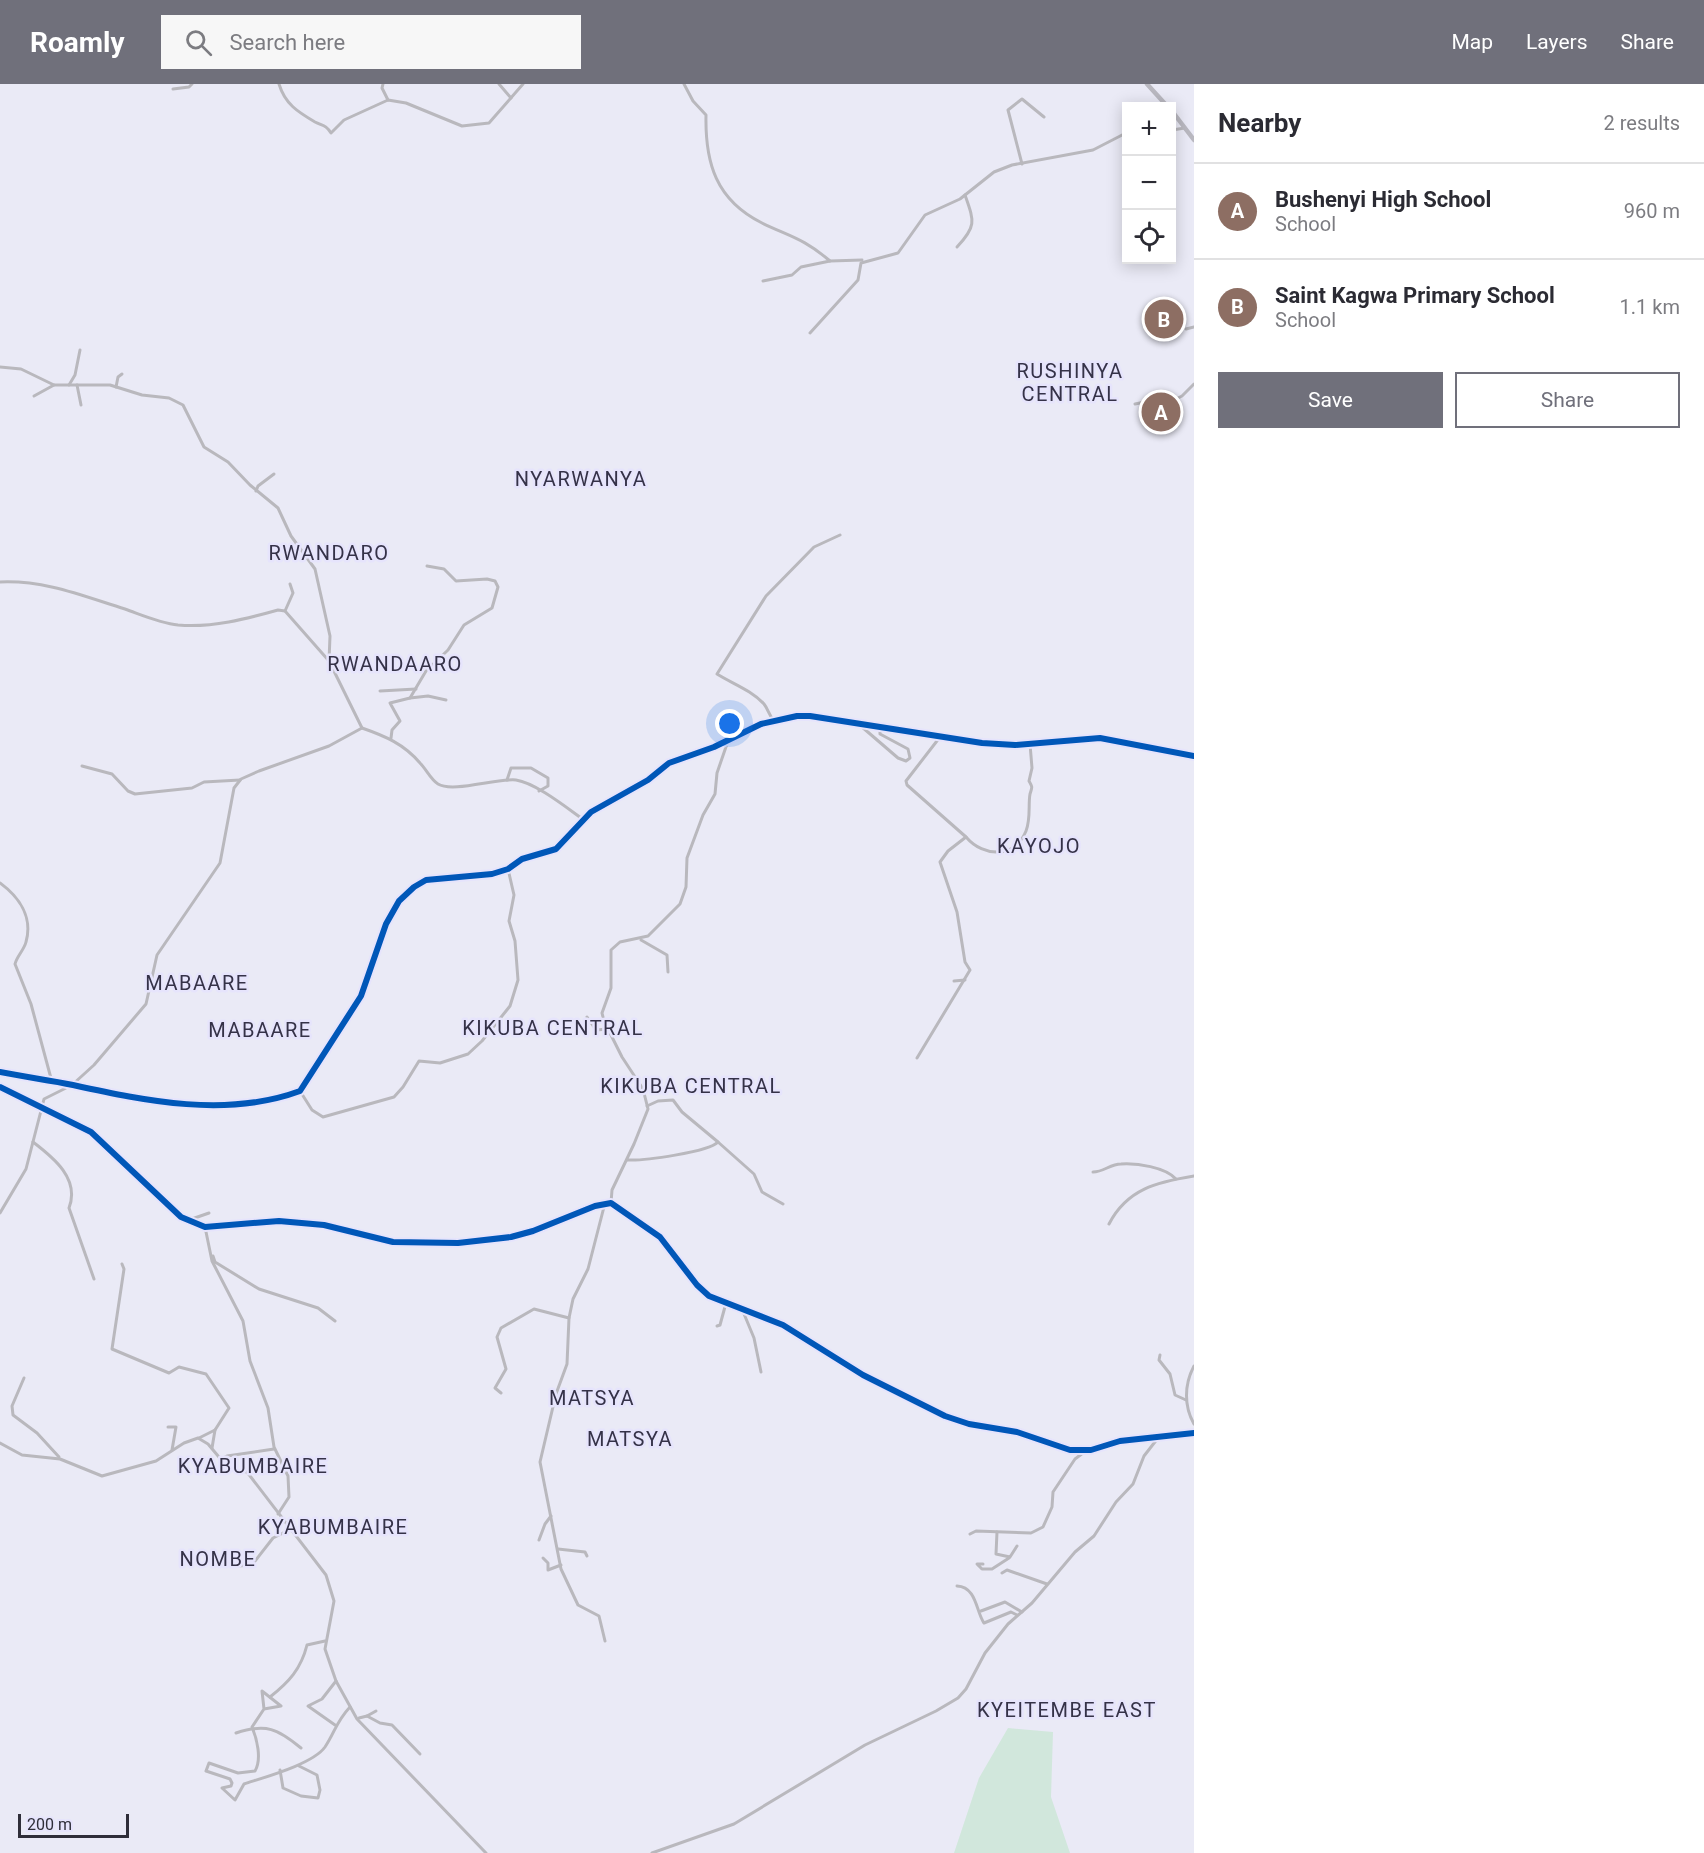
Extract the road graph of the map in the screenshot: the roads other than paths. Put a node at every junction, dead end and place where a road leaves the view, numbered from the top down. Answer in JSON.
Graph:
{"nodes":[{"id":1,"x":192,"y":84,"type":"edge"},
{"id":2,"x":279,"y":84,"type":"edge"},
{"id":3,"x":383,"y":84,"type":"edge"},
{"id":4,"x":499,"y":84,"type":"edge"},
{"id":5,"x":523,"y":84,"type":"edge"},
{"id":6,"x":684,"y":84,"type":"edge"},
{"id":7,"x":1147,"y":84,"type":"edge"},
{"id":8,"x":173,"y":89,"type":"dead end"},
{"id":9,"x":511,"y":98,"type":"junction"},
{"id":10,"x":388,"y":100,"type":"junction"},
{"id":11,"x":1163,"y":102,"type":"edge"},
{"id":12,"x":1176,"y":116,"type":"edge"},
{"id":13,"x":1044,"y":117,"type":"dead end"},
{"id":14,"x":1185,"y":128,"type":"junction"},
{"id":15,"x":1176,"y":129,"type":"edge"},
{"id":16,"x":1122,"y":135,"type":"edge"},
{"id":17,"x":1194,"y":140,"type":"edge"},
{"id":18,"x":1022,"y":164,"type":"junction"},
{"id":19,"x":965,"y":195,"type":"junction"},
{"id":20,"x":957,"y":247,"type":"dead end"},
{"id":21,"x":866,"y":260,"type":"junction"},
{"id":22,"x":830,"y":261,"type":"junction"},
{"id":23,"x":763,"y":280,"type":"dead end"},
{"id":24,"x":1194,"y":327,"type":"edge"},
{"id":25,"x":1186,"y":329,"type":"dead end"},
{"id":26,"x":810,"y":333,"type":"dead end"},
{"id":27,"x":80,"y":351,"type":"dead end"},
{"id":28,"x":0,"y":367,"type":"edge"},
{"id":29,"x":122,"y":374,"type":"dead end"},
{"id":30,"x":1194,"y":384,"type":"edge"},
{"id":31,"x":54,"y":385,"type":"junction"},
{"id":32,"x":69,"y":385,"type":"junction"},
{"id":33,"x":77,"y":385,"type":"junction"},
{"id":34,"x":116,"y":387,"type":"junction"},
{"id":35,"x":34,"y":396,"type":"dead end"},
{"id":36,"x":1135,"y":404,"type":"dead end"},
{"id":37,"x":81,"y":405,"type":"dead end"},
{"id":38,"x":274,"y":474,"type":"dead end"},
{"id":39,"x":256,"y":490,"type":"junction"},
{"id":40,"x":840,"y":535,"type":"dead end"},
{"id":41,"x":427,"y":566,"type":"dead end"},
{"id":42,"x":0,"y":582,"type":"edge"},
{"id":43,"x":290,"y":584,"type":"dead end"},
{"id":44,"x":285,"y":611,"type":"junction"},
{"id":45,"x":329,"y":661,"type":"junction"},
{"id":46,"x":416,"y":689,"type":"junction"},
{"id":47,"x":380,"y":691,"type":"dead end"},
{"id":48,"x":410,"y":698,"type":"junction"},
{"id":49,"x":446,"y":699,"type":"dead end"},
{"id":50,"x":774,"y":721,"type":"junction"},
{"id":51,"x":860,"y":725,"type":"junction"},
{"id":52,"x":362,"y":728,"type":"junction"},
{"id":53,"x":880,"y":728,"type":"junction"},
{"id":54,"x":940,"y":737,"type":"junction"},
{"id":55,"x":391,"y":738,"type":"junction"},
{"id":56,"x":728,"y":741,"type":"junction"},
{"id":57,"x":1030,"y":744,"type":"junction"},
{"id":58,"x":1194,"y":756,"type":"edge"},
{"id":59,"x":82,"y":766,"type":"dead end"},
{"id":60,"x":241,"y":780,"type":"junction"},
{"id":61,"x":507,"y":780,"type":"junction"},
{"id":62,"x":539,"y":791,"type":"junction"},
{"id":63,"x":584,"y":820,"type":"junction"},
{"id":64,"x":966,"y":837,"type":"junction"},
{"id":65,"x":508,"y":869,"type":"junction"},
{"id":66,"x":0,"y":883,"type":"edge"},
{"id":67,"x":639,"y":939,"type":"junction"},
{"id":68,"x":668,"y":972,"type":"dead end"},
{"id":69,"x":966,"y":979,"type":"junction"},
{"id":70,"x":954,"y":981,"type":"dead end"},
{"id":71,"x":587,"y":1017,"type":"dead end"},
{"id":72,"x":608,"y":1029,"type":"junction"},
{"id":73,"x":917,"y":1058,"type":"dead end"},
{"id":74,"x":0,"y":1072,"type":"edge"},
{"id":75,"x":52,"y":1082,"type":"junction"},
{"id":76,"x":72,"y":1085,"type":"junction"},
{"id":77,"x":0,"y":1088,"type":"edge"},
{"id":78,"x":300,"y":1091,"type":"junction"},
{"id":79,"x":647,"y":1107,"type":"junction"},
{"id":80,"x":43,"y":1108,"type":"junction"},
{"id":81,"x":33,"y":1142,"type":"junction"},
{"id":82,"x":718,"y":1142,"type":"junction"},
{"id":83,"x":627,"y":1160,"type":"junction"},
{"id":84,"x":1093,"y":1172,"type":"dead end"},
{"id":85,"x":1194,"y":1176,"type":"edge"},
{"id":86,"x":1176,"y":1179,"type":"junction"},
{"id":87,"x":605,"y":1202,"type":"junction"},
{"id":88,"x":611,"y":1203,"type":"junction"},
{"id":89,"x":783,"y":1204,"type":"dead end"},
{"id":90,"x":0,"y":1213,"type":"edge"},
{"id":91,"x":209,"y":1213,"type":"dead end"},
{"id":92,"x":186,"y":1221,"type":"junction"},
{"id":93,"x":1109,"y":1224,"type":"dead end"},
{"id":94,"x":205,"y":1227,"type":"junction"},
{"id":95,"x":210,"y":1249,"type":"junction"},
{"id":96,"x":122,"y":1264,"type":"dead end"},
{"id":97,"x":94,"y":1279,"type":"dead end"},
{"id":98,"x":726,"y":1303,"type":"junction"},
{"id":99,"x":742,"y":1307,"type":"junction"},
{"id":100,"x":569,"y":1318,"type":"junction"},
{"id":101,"x":335,"y":1321,"type":"dead end"},
{"id":102,"x":717,"y":1326,"type":"dead end"},
{"id":103,"x":1160,"y":1355,"type":"dead end"},
{"id":104,"x":1194,"y":1366,"type":"edge"},
{"id":105,"x":761,"y":1372,"type":"dead end"},
{"id":106,"x":24,"y":1378,"type":"dead end"},
{"id":107,"x":501,"y":1393,"type":"dead end"},
{"id":108,"x":1186,"y":1400,"type":"junction"},
{"id":109,"x":1194,"y":1424,"type":"edge"},
{"id":110,"x":168,"y":1427,"type":"dead end"},
{"id":111,"x":215,"y":1430,"type":"junction"},
{"id":112,"x":1194,"y":1433,"type":"edge"},
{"id":113,"x":1159,"y":1436,"type":"junction"},
{"id":114,"x":198,"y":1438,"type":"junction"},
{"id":115,"x":0,"y":1443,"type":"edge"},
{"id":116,"x":212,"y":1448,"type":"junction"},
{"id":117,"x":274,"y":1449,"type":"junction"},
{"id":118,"x":1087,"y":1450,"type":"junction"},
{"id":119,"x":172,"y":1452,"type":"junction"},
{"id":120,"x":60,"y":1459,"type":"junction"},
{"id":121,"x":221,"y":1459,"type":"junction"},
{"id":122,"x":277,"y":1515,"type":"junction"},
{"id":123,"x":551,"y":1516,"type":"junction"},
{"id":124,"x":291,"y":1529,"type":"junction"},
{"id":125,"x":997,"y":1532,"type":"junction"},
{"id":126,"x":970,"y":1534,"type":"dead end"},
{"id":127,"x":539,"y":1540,"type":"dead end"},
{"id":128,"x":1017,"y":1546,"type":"dead end"},
{"id":129,"x":558,"y":1549,"type":"junction"},
{"id":130,"x":587,"y":1556,"type":"dead end"},
{"id":131,"x":1010,"y":1557,"type":"junction"},
{"id":132,"x":543,"y":1558,"type":"dead end"},
{"id":133,"x":983,"y":1564,"type":"dead end"},
{"id":134,"x":561,"y":1565,"type":"junction"},
{"id":135,"x":238,"y":1566,"type":"dead end"},
{"id":136,"x":1002,"y":1573,"type":"dead end"},
{"id":137,"x":1047,"y":1584,"type":"junction"},
{"id":138,"x":957,"y":1586,"type":"dead end"},
{"id":139,"x":981,"y":1611,"type":"junction"},
{"id":140,"x":1022,"y":1612,"type":"junction"},
{"id":141,"x":1017,"y":1615,"type":"junction"},
{"id":142,"x":325,"y":1641,"type":"junction"},
{"id":143,"x":605,"y":1641,"type":"dead end"},
{"id":144,"x":336,"y":1681,"type":"junction"},
{"id":145,"x":270,"y":1697,"type":"junction"},
{"id":146,"x":350,"y":1707,"type":"junction"},
{"id":147,"x":264,"y":1709,"type":"junction"},
{"id":148,"x":376,"y":1711,"type":"dead end"},
{"id":149,"x":367,"y":1716,"type":"junction"},
{"id":150,"x":357,"y":1719,"type":"junction"},
{"id":151,"x":335,"y":1725,"type":"junction"},
{"id":152,"x":252,"y":1727,"type":"junction"},
{"id":153,"x":236,"y":1733,"type":"dead end"},
{"id":154,"x":302,"y":1748,"type":"dead end"},
{"id":155,"x":420,"y":1755,"type":"dead end"},
{"id":156,"x":299,"y":1766,"type":"junction"},
{"id":157,"x":280,"y":1770,"type":"junction"},
{"id":158,"x":486,"y":1853,"type":"edge"},
{"id":159,"x":652,"y":1853,"type":"edge"}],
"edges":[{"from":1,"to":8,"type":"street"},
{"from":2,"to":10,"type":"street"},
{"from":3,"to":10,"type":"street"},
{"from":4,"to":9,"type":"street"},
{"from":5,"to":9,"type":"street"},
{"from":6,"to":22,"type":"street"},
{"from":7,"to":11,"type":"main road"},
{"from":9,"to":10,"type":"street"},
{"from":12,"to":14,"type":"main road"},
{"from":13,"to":18,"type":"street"},
{"from":14,"to":15,"type":"street"},
{"from":14,"to":17,"type":"main road"},
{"from":16,"to":18,"type":"street"},
{"from":18,"to":19,"type":"street"},
{"from":19,"to":20,"type":"street"},
{"from":19,"to":21,"type":"street"},
{"from":21,"to":22,"type":"street"},
{"from":21,"to":26,"type":"street"},
{"from":22,"to":23,"type":"street"},
{"from":24,"to":25,"type":"street"},
{"from":27,"to":32,"type":"street"},
{"from":28,"to":31,"type":"street"},
{"from":29,"to":34,"type":"street"},
{"from":30,"to":36,"type":"street"},
{"from":31,"to":32,"type":"street"},
{"from":31,"to":35,"type":"street"},
{"from":32,"to":33,"type":"street"},
{"from":33,"to":34,"type":"street"},
{"from":33,"to":37,"type":"street"},
{"from":34,"to":39,"type":"street"},
{"from":38,"to":39,"type":"street"},
{"from":39,"to":45,"type":"street"},
{"from":40,"to":50,"type":"street"},
{"from":41,"to":46,"type":"street"},
{"from":42,"to":44,"type":"street"},
{"from":43,"to":44,"type":"street"},
{"from":44,"to":45,"type":"street"},
{"from":45,"to":52,"type":"street"},
{"from":46,"to":47,"type":"street"},
{"from":46,"to":48,"type":"street"},
{"from":48,"to":49,"type":"street"},
{"from":48,"to":55,"type":"street"},
{"from":50,"to":51,"type":"street"},
{"from":50,"to":56,"type":"street"},
{"from":51,"to":53,"type":"street"},
{"from":51,"to":53,"type":"street"},
{"from":52,"to":55,"type":"street"},
{"from":52,"to":60,"type":"street"},
{"from":53,"to":54,"type":"street"},
{"from":54,"to":57,"type":"street"},
{"from":54,"to":64,"type":"street"},
{"from":55,"to":61,"type":"street"},
{"from":56,"to":63,"type":"street"},
{"from":56,"to":67,"type":"street"},
{"from":57,"to":58,"type":"street"},
{"from":57,"to":64,"type":"street"},
{"from":59,"to":60,"type":"street"},
{"from":60,"to":76,"type":"street"},
{"from":61,"to":62,"type":"street"},
{"from":61,"to":62,"type":"street"},
{"from":62,"to":63,"type":"street"},
{"from":63,"to":65,"type":"street"},
{"from":64,"to":69,"type":"street"},
{"from":65,"to":78,"type":"street"},
{"from":65,"to":78,"type":"street"},
{"from":66,"to":75,"type":"street"},
{"from":67,"to":68,"type":"street"},
{"from":67,"to":72,"type":"street"},
{"from":69,"to":70,"type":"street"},
{"from":69,"to":73,"type":"street"},
{"from":71,"to":72,"type":"street"},
{"from":72,"to":79,"type":"street"},
{"from":74,"to":75,"type":"street"},
{"from":75,"to":76,"type":"street"},
{"from":76,"to":78,"type":"street"},
{"from":76,"to":80,"type":"street"},
{"from":77,"to":80,"type":"street"},
{"from":79,"to":82,"type":"street"},
{"from":79,"to":83,"type":"street"},
{"from":80,"to":81,"type":"street"},
{"from":80,"to":92,"type":"street"},
{"from":81,"to":90,"type":"street"},
{"from":81,"to":97,"type":"street"},
{"from":82,"to":83,"type":"street"},
{"from":82,"to":89,"type":"street"},
{"from":83,"to":88,"type":"street"},
{"from":84,"to":86,"type":"street"},
{"from":85,"to":86,"type":"street"},
{"from":86,"to":93,"type":"street"},
{"from":87,"to":88,"type":"street"},
{"from":87,"to":94,"type":"street"},
{"from":87,"to":100,"type":"street"},
{"from":88,"to":98,"type":"street"},
{"from":91,"to":92,"type":"street"},
{"from":92,"to":94,"type":"street"},
{"from":94,"to":95,"type":"street"},
{"from":95,"to":101,"type":"street"},
{"from":95,"to":117,"type":"street"},
{"from":96,"to":111,"type":"street"},
{"from":98,"to":99,"type":"street"},
{"from":98,"to":102,"type":"street"},
{"from":99,"to":105,"type":"street"},
{"from":99,"to":118,"type":"street"},
{"from":100,"to":107,"type":"street"},
{"from":100,"to":123,"type":"street"},
{"from":103,"to":108,"type":"street"},
{"from":104,"to":108,"type":"street"},
{"from":106,"to":120,"type":"street"},
{"from":108,"to":109,"type":"street"},
{"from":110,"to":119,"type":"street"},
{"from":111,"to":114,"type":"street"},
{"from":111,"to":116,"type":"street"},
{"from":112,"to":113,"type":"street"},
{"from":113,"to":118,"type":"street"},
{"from":113,"to":137,"type":"street"},
{"from":114,"to":116,"type":"street"},
{"from":114,"to":119,"type":"street"},
{"from":115,"to":120,"type":"street"},
{"from":116,"to":121,"type":"street"},
{"from":117,"to":121,"type":"street"},
{"from":117,"to":122,"type":"street"},
{"from":118,"to":125,"type":"street"},
{"from":119,"to":120,"type":"street"},
{"from":121,"to":122,"type":"street"},
{"from":122,"to":124,"type":"street"},
{"from":123,"to":127,"type":"street"},
{"from":123,"to":129,"type":"street"},
{"from":124,"to":135,"type":"street"},
{"from":124,"to":142,"type":"street"},
{"from":125,"to":126,"type":"street"},
{"from":125,"to":131,"type":"street"},
{"from":128,"to":131,"type":"street"},
{"from":129,"to":130,"type":"street"},
{"from":129,"to":134,"type":"street"},
{"from":131,"to":133,"type":"street"},
{"from":132,"to":134,"type":"street"},
{"from":134,"to":143,"type":"street"},
{"from":136,"to":137,"type":"street"},
{"from":137,"to":140,"type":"street"},
{"from":138,"to":139,"type":"street"},
{"from":139,"to":140,"type":"street"},
{"from":139,"to":141,"type":"street"},
{"from":140,"to":141,"type":"street"},
{"from":141,"to":159,"type":"street"},
{"from":142,"to":144,"type":"street"},
{"from":142,"to":145,"type":"street"},
{"from":144,"to":146,"type":"street"},
{"from":144,"to":151,"type":"street"},
{"from":145,"to":147,"type":"street"},
{"from":145,"to":147,"type":"street"},
{"from":146,"to":150,"type":"street"},
{"from":146,"to":151,"type":"street"},
{"from":147,"to":152,"type":"street"},
{"from":148,"to":149,"type":"street"},
{"from":149,"to":150,"type":"street"},
{"from":149,"to":155,"type":"street"},
{"from":150,"to":158,"type":"street"},
{"from":151,"to":156,"type":"street"},
{"from":152,"to":153,"type":"street"},
{"from":152,"to":154,"type":"street"},
{"from":152,"to":157,"type":"street"},
{"from":156,"to":157,"type":"street"},
{"from":156,"to":157,"type":"street"}]}
